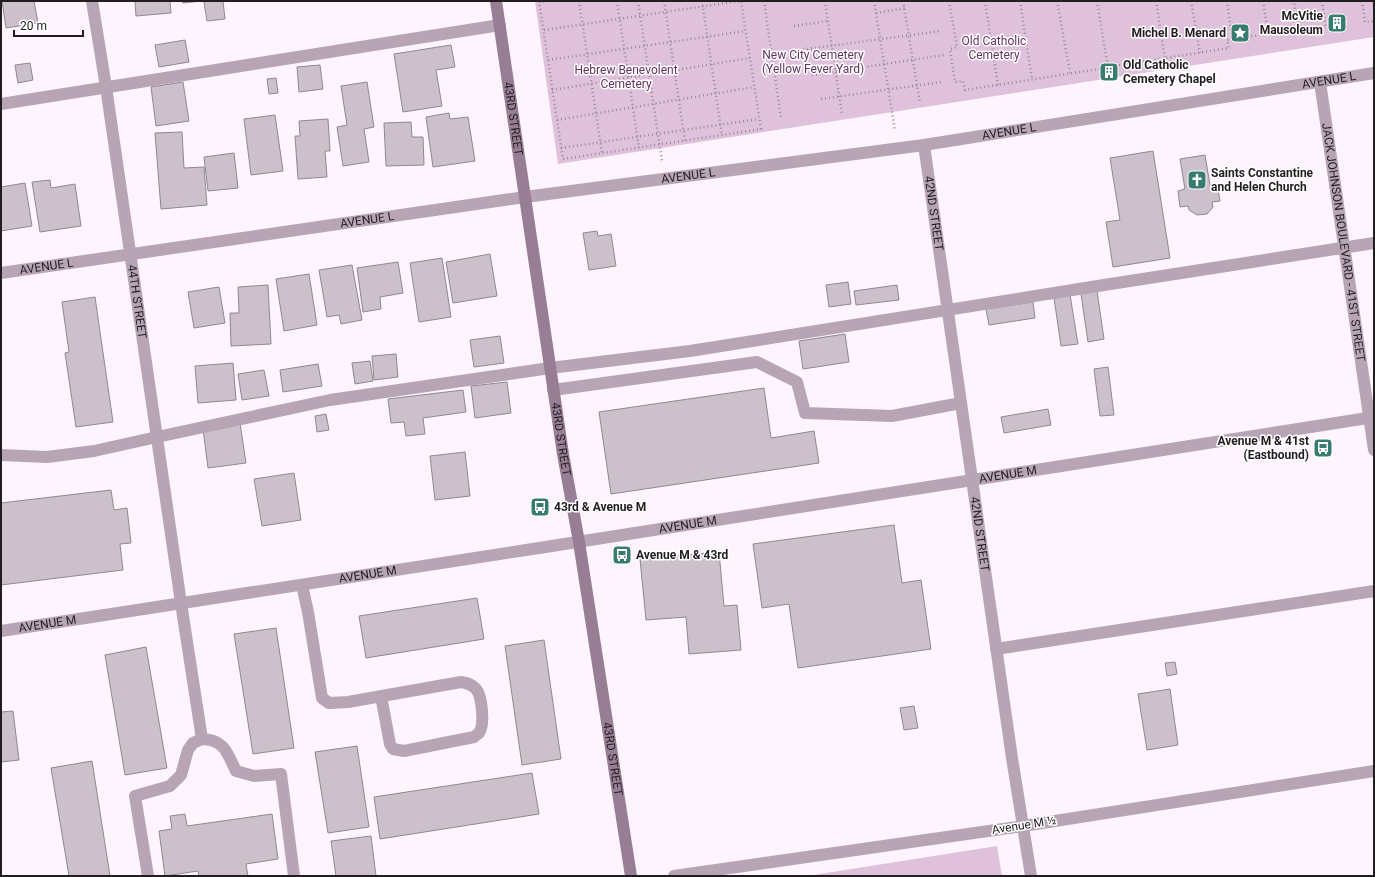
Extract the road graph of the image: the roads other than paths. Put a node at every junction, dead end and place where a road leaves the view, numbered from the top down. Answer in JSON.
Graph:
{"nodes":[{"id":1,"x":92,"y":1,"type":"edge"},
{"id":2,"x":496,"y":1,"type":"edge"},
{"id":3,"x":500,"y":25,"type":"junction"},
{"id":4,"x":1374,"y":73,"type":"edge"},
{"id":5,"x":1320,"y":82,"type":"junction"},
{"id":6,"x":106,"y":87,"type":"junction"},
{"id":7,"x":1,"y":104,"type":"edge"},
{"id":8,"x":924,"y":145,"type":"junction"},
{"id":9,"x":525,"y":197,"type":"junction"},
{"id":10,"x":1374,"y":243,"type":"edge"},
{"id":11,"x":1345,"y":248,"type":"junction"},
{"id":12,"x":130,"y":254,"type":"junction"},
{"id":13,"x":1,"y":273,"type":"edge"},
{"id":14,"x":948,"y":310,"type":"junction"},
{"id":15,"x":550,"y":368,"type":"junction"},
{"id":16,"x":553,"y":390,"type":"junction"},
{"id":17,"x":961,"y":403,"type":"junction"},
{"id":18,"x":1372,"y":418,"type":"edge"},
{"id":19,"x":157,"y":436,"type":"junction"},
{"id":20,"x":1374,"y":450,"type":"edge"},
{"id":21,"x":1,"y":455,"type":"edge"},
{"id":22,"x":972,"y":480,"type":"junction"},
{"id":23,"x":579,"y":542,"type":"junction"},
{"id":24,"x":302,"y":585,"type":"junction"},
{"id":25,"x":1374,"y":591,"type":"edge"},
{"id":26,"x":181,"y":604,"type":"junction"},
{"id":27,"x":1,"y":631,"type":"edge"},
{"id":28,"x":996,"y":649,"type":"junction"},
{"id":29,"x":380,"y":696,"type":"junction"},
{"id":30,"x":202,"y":739,"type":"junction"},
{"id":31,"x":1374,"y":771,"type":"edge"},
{"id":32,"x":1023,"y":826,"type":"junction"},
{"id":33,"x":148,"y":876,"type":"edge"},
{"id":34,"x":294,"y":876,"type":"edge"},
{"id":35,"x":631,"y":876,"type":"edge"},
{"id":36,"x":674,"y":876,"type":"edge"},
{"id":37,"x":1031,"y":876,"type":"edge"}],
"edges":[{"from":1,"to":6,"type":"street","name":"44TH STREET"},
{"from":2,"to":3,"type":"street","name":"43RD STREET"},
{"from":3,"to":6,"type":"street"},
{"from":3,"to":9,"type":"street","name":"43RD STREET"},
{"from":4,"to":5,"type":"street","name":"AVENUE L"},
{"from":5,"to":8,"type":"street","name":"AVENUE L"},
{"from":5,"to":11,"type":"street","name":"JACK JOHNSON BOULEVARD - 41ST STREET"},
{"from":6,"to":7,"type":"street"},
{"from":6,"to":12,"type":"street","name":"44TH STREET"},
{"from":8,"to":9,"type":"street","name":"AVENUE L"},
{"from":8,"to":14,"type":"street","name":"42ND STREET"},
{"from":9,"to":12,"type":"street","name":"AVENUE L"},
{"from":9,"to":15,"type":"street","name":"43RD STREET"},
{"from":10,"to":11,"type":"street"},
{"from":11,"to":14,"type":"street"},
{"from":11,"to":18,"type":"street","name":"JACK JOHNSON BOULEVARD - 41ST STREET"},
{"from":12,"to":13,"type":"street","name":"AVENUE L"},
{"from":12,"to":19,"type":"street","name":"44TH STREET"},
{"from":14,"to":15,"type":"street"},
{"from":14,"to":17,"type":"street","name":"42ND STREET"},
{"from":15,"to":16,"type":"street","name":"43RD STREET"},
{"from":15,"to":19,"type":"street"},
{"from":16,"to":17,"type":"street"},
{"from":16,"to":23,"type":"street","name":"43RD STREET"},
{"from":17,"to":22,"type":"street","name":"42ND STREET"},
{"from":18,"to":20,"type":"street","name":"JACK JOHNSON BOULEVARD - 41ST STREET"},
{"from":18,"to":22,"type":"street","name":"AVENUE M"},
{"from":19,"to":21,"type":"street"},
{"from":19,"to":26,"type":"street","name":"44TH STREET"},
{"from":22,"to":23,"type":"street","name":"AVENUE M"},
{"from":22,"to":28,"type":"street","name":"42ND STREET"},
{"from":23,"to":24,"type":"street","name":"AVENUE M"},
{"from":23,"to":35,"type":"street","name":"43RD STREET"},
{"from":24,"to":26,"type":"street","name":"AVENUE M"},
{"from":24,"to":29,"type":"street"},
{"from":25,"to":28,"type":"street"},
{"from":26,"to":27,"type":"street","name":"AVENUE M"},
{"from":26,"to":30,"type":"street","name":"44TH STREET"},
{"from":28,"to":32,"type":"street","name":"42ND STREET"},
{"from":29,"to":29,"type":"street"},
{"from":30,"to":33,"type":"street"},
{"from":30,"to":34,"type":"street"},
{"from":31,"to":32,"type":"street","name":"Avenue M ½"},
{"from":32,"to":36,"type":"street","name":"Avenue M ½"},
{"from":32,"to":37,"type":"street","name":"42ND STREET"}]}
